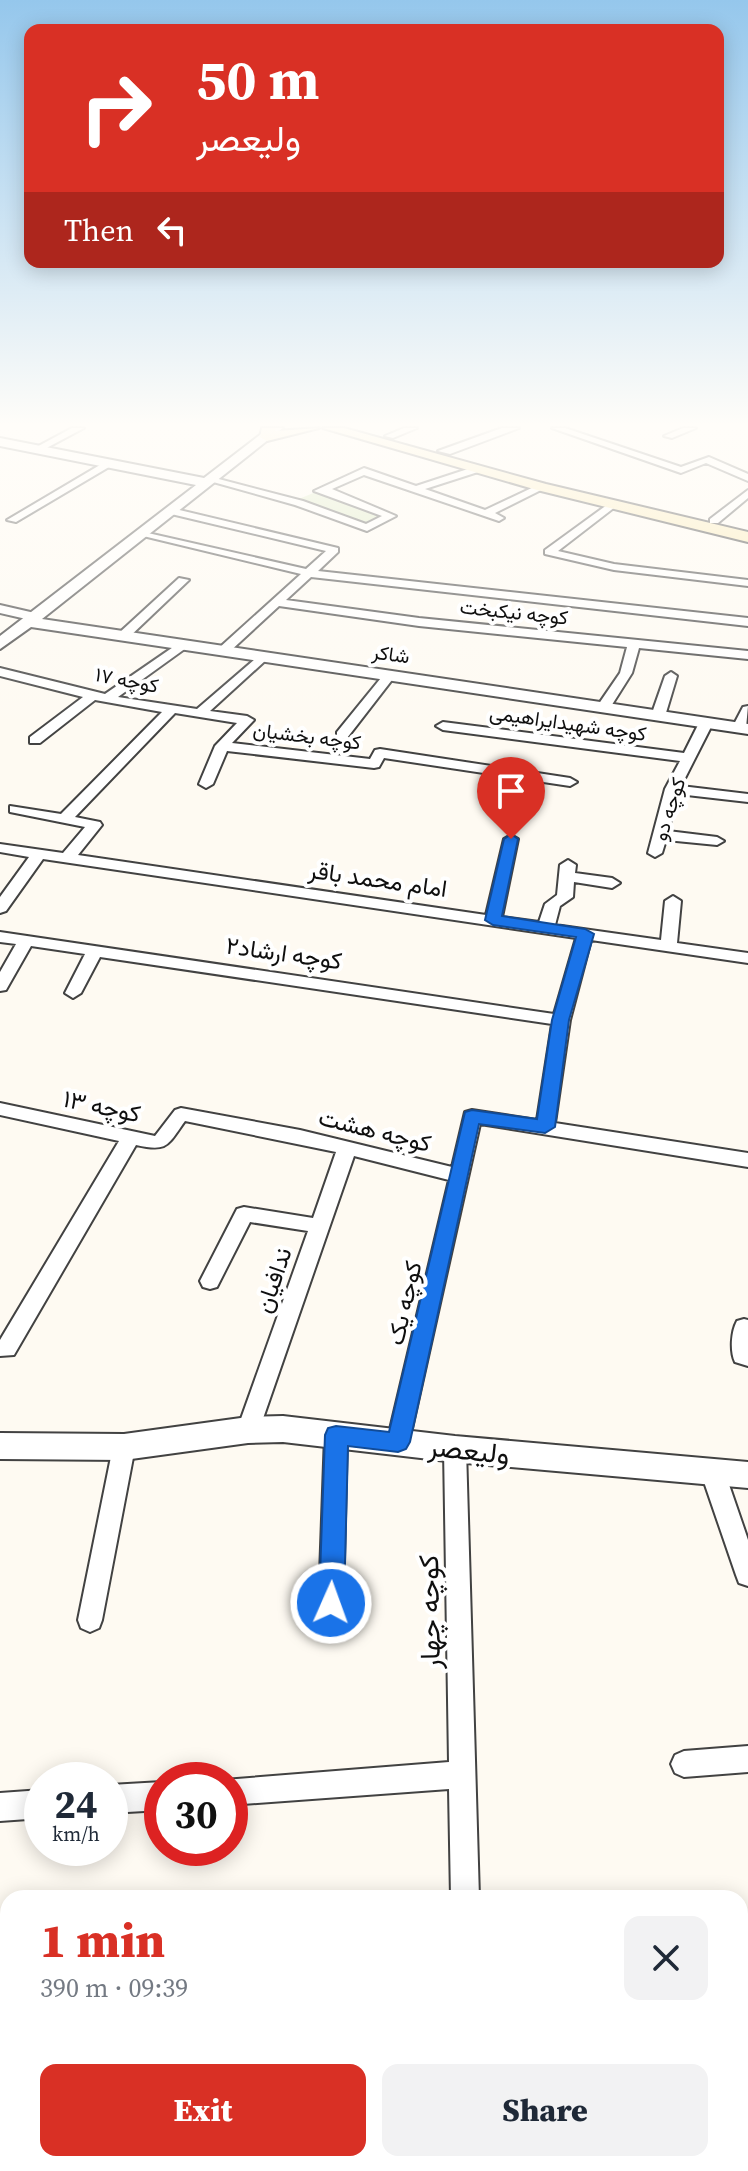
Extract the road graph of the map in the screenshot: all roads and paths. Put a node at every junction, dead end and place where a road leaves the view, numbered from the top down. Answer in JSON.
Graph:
{"nodes":[{"id":1,"x":148,"y":529,"type":"edge"},
{"id":2,"x":248,"y":529,"type":"edge"},
{"id":3,"x":579,"y":529,"type":"edge"},
{"id":4,"x":715,"y":529,"type":"edge"},
{"id":5,"x":143,"y":533,"type":"junction"},
{"id":6,"x":748,"y":537,"type":"edge"},
{"id":7,"x":309,"y":573,"type":"junction"},
{"id":8,"x":183,"y":580,"type":"dead end"},
{"id":9,"x":748,"y":583,"type":"edge"},
{"id":10,"x":277,"y":602,"type":"junction"},
{"id":11,"x":0,"y":609,"type":"edge"},
{"id":12,"x":31,"y":619,"type":"junction"},
{"id":13,"x":748,"y":622,"type":"edge"},
{"id":14,"x":123,"y":636,"type":"junction"},
{"id":15,"x":0,"y":644,"type":"edge"},
{"id":16,"x":634,"y":644,"type":"junction"},
{"id":17,"x":182,"y":645,"type":"junction"},
{"id":18,"x":223,"y":651,"type":"junction"},
{"id":19,"x":748,"y":655,"type":"edge"},
{"id":20,"x":262,"y":657,"type":"junction"},
{"id":21,"x":0,"y":672,"type":"edge"},
{"id":22,"x":389,"y":676,"type":"junction"},
{"id":23,"x":671,"y":676,"type":"dead end"},
{"id":24,"x":93,"y":695,"type":"junction"},
{"id":25,"x":107,"y":699,"type":"junction"},
{"id":26,"x":603,"y":708,"type":"junction"},
{"id":27,"x":172,"y":709,"type":"junction"},
{"id":28,"x":748,"y":710,"type":"edge"},
{"id":29,"x":200,"y":713,"type":"junction"},
{"id":30,"x":658,"y":716,"type":"junction"},
{"id":31,"x":706,"y":723,"type":"junction"},
{"id":32,"x":443,"y":726,"type":"dead end"},
{"id":33,"x":744,"y":728,"type":"edge"},
{"id":34,"x":342,"y":735,"type":"dead end"},
{"id":35,"x":35,"y":740,"type":"dead end"},
{"id":36,"x":222,"y":746,"type":"junction"},
{"id":37,"x":688,"y":758,"type":"junction"},
{"id":38,"x":570,"y":782,"type":"dead end"},
{"id":39,"x":206,"y":784,"type":"dead end"},
{"id":40,"x":672,"y":789,"type":"junction"},
{"id":41,"x":748,"y":798,"type":"edge"},
{"id":42,"x":15,"y":809,"type":"dead end"},
{"id":43,"x":64,"y":819,"type":"junction"},
{"id":44,"x":660,"y":835,"type":"junction"},
{"id":45,"x":511,"y":839,"type":"dead end"},
{"id":46,"x":717,"y":841,"type":"dead end"},
{"id":47,"x":0,"y":848,"type":"edge"},
{"id":48,"x":655,"y":853,"type":"dead end"},
{"id":49,"x":39,"y":854,"type":"junction"},
{"id":50,"x":67,"y":858,"type":"junction"},
{"id":51,"x":612,"y":883,"type":"dead end"},
{"id":52,"x":673,"y":901,"type":"dead end"},
{"id":53,"x":0,"y":908,"type":"edge"},
{"id":54,"x":493,"y":920,"type":"junction"},
{"id":55,"x":546,"y":927,"type":"junction"},
{"id":56,"x":585,"y":934,"type":"junction"},
{"id":57,"x":0,"y":937,"type":"edge"},
{"id":58,"x":26,"y":941,"type":"junction"},
{"id":59,"x":669,"y":946,"type":"junction"},
{"id":60,"x":95,"y":950,"type":"junction"},
{"id":61,"x":748,"y":958,"type":"edge"},
{"id":62,"x":0,"y":986,"type":"edge"},
{"id":63,"x":73,"y":993,"type":"dead end"},
{"id":64,"x":561,"y":1020,"type":"junction"},
{"id":65,"x":2,"y":1112,"type":"edge"},
{"id":66,"x":181,"y":1114,"type":"joint"},
{"id":67,"x":545,"y":1127,"type":"junction"},
{"id":68,"x":131,"y":1137,"type":"junction"},
{"id":69,"x":347,"y":1148,"type":"junction"},
{"id":70,"x":748,"y":1160,"type":"edge"},
{"id":71,"x":460,"y":1176,"type":"junction"},
{"id":72,"x":319,"y":1226,"type":"junction"},
{"id":73,"x":210,"y":1281,"type":"dead end"},
{"id":74,"x":744,"y":1327,"type":"dead end"},
{"id":75,"x":6,"y":1349,"type":"dead end"},
{"id":76,"x":748,"y":1357,"type":"edge"},
{"id":77,"x":248,"y":1430,"type":"junction"},
{"id":78,"x":336,"y":1435,"type":"junction"},
{"id":79,"x":398,"y":1442,"type":"junction"},
{"id":80,"x":0,"y":1446,"type":"edge"},
{"id":81,"x":124,"y":1447,"type":"junction"},
{"id":82,"x":455,"y":1449,"type":"junction"},
{"id":83,"x":713,"y":1473,"type":"junction"},
{"id":84,"x":748,"y":1475,"type":"edge"},
{"id":85,"x":748,"y":1575,"type":"edge"},
{"id":86,"x":331,"y":1603,"type":"dead end"},
{"id":87,"x":90,"y":1620,"type":"dead end"},
{"id":88,"x":748,"y":1759,"type":"edge"},
{"id":89,"x":684,"y":1764,"type":"dead end"},
{"id":90,"x":463,"y":1774,"type":"junction"},
{"id":91,"x":248,"y":1790,"type":"edge"},
{"id":92,"x":24,"y":1805,"type":"edge"},
{"id":93,"x":0,"y":1807,"type":"edge"},
{"id":94,"x":465,"y":1890,"type":"edge"}],
"edges":[{"from":1,"to":5,"type":"street"},
{"from":2,"to":7,"type":"street"},
{"from":3,"to":9,"type":"street"},
{"from":4,"to":6,"type":"main road"},
{"from":5,"to":7,"type":"street"},
{"from":5,"to":12,"type":"street"},
{"from":7,"to":10,"type":"street"},
{"from":7,"to":13,"type":"street"},
{"from":8,"to":14,"type":"street"},
{"from":10,"to":16,"type":"street","name":"کوچه نیکبخت"},
{"from":10,"to":18,"type":"street"},
{"from":11,"to":12,"type":"street"},
{"from":12,"to":14,"type":"street","name":"شاکر"},
{"from":12,"to":15,"type":"street"},
{"from":14,"to":17,"type":"street","name":"شاکر"},
{"from":16,"to":19,"type":"street","name":"کوچه نیکبخت"},
{"from":16,"to":26,"type":"street"},
{"from":17,"to":18,"type":"street","name":"شاکر"},
{"from":17,"to":25,"type":"street"},
{"from":18,"to":20,"type":"street","name":"شاکر"},
{"from":20,"to":22,"type":"street","name":"شاکر"},
{"from":20,"to":29,"type":"street"},
{"from":21,"to":24,"type":"street","name":"کوچه ۱۷"},
{"from":22,"to":26,"type":"street","name":"شاکر"},
{"from":22,"to":34,"type":"street"},
{"from":23,"to":30,"type":"street"},
{"from":24,"to":25,"type":"street","name":"کوچه ۱۷"},
{"from":24,"to":35,"type":"street"},
{"from":25,"to":27,"type":"street","name":"کوچه ۱۷"},
{"from":26,"to":30,"type":"street","name":"شاکر"},
{"from":27,"to":29,"type":"street","name":"کوچه ۱۷"},
{"from":27,"to":43,"type":"street"},
{"from":28,"to":33,"type":"street"},
{"from":29,"to":36,"type":"street","name":"کوچه ۱۷"},
{"from":30,"to":31,"type":"street","name":"شاکر"},
{"from":31,"to":33,"type":"street","name":"شاکر"},
{"from":31,"to":37,"type":"street","name":"کوچه دو"},
{"from":32,"to":37,"type":"street","name":"کوچه شهیدایراهیمی"},
{"from":36,"to":38,"type":"street","name":"کوچه بخشیان"},
{"from":36,"to":39,"type":"street"},
{"from":37,"to":40,"type":"street","name":"کوچه دو"},
{"from":40,"to":41,"type":"street"},
{"from":40,"to":44,"type":"street","name":"کوچه دو"},
{"from":42,"to":43,"type":"street"},
{"from":43,"to":50,"type":"street"},
{"from":44,"to":46,"type":"street"},
{"from":44,"to":48,"type":"street","name":"کوچه دو"},
{"from":45,"to":54,"type":"street"},
{"from":47,"to":49,"type":"street","name":"امام محمد باقر"},
{"from":49,"to":50,"type":"street","name":"امام محمد باقر"},
{"from":49,"to":53,"type":"street"},
{"from":50,"to":54,"type":"street","name":"امام محمد باقر"},
{"from":51,"to":55,"type":"street"},
{"from":52,"to":59,"type":"street"},
{"from":54,"to":55,"type":"street","name":"امام محمد باقر"},
{"from":55,"to":56,"type":"street","name":"امام محمد باقر"},
{"from":56,"to":59,"type":"street","name":"امام محمد باقر"},
{"from":56,"to":64,"type":"street"},
{"from":57,"to":58,"type":"street","name":"کوچه ارشاد۲"},
{"from":58,"to":60,"type":"street","name":"کوچه ارشاد۲"},
{"from":58,"to":62,"type":"street"},
{"from":59,"to":61,"type":"street","name":"امام محمد باقر"},
{"from":60,"to":63,"type":"street"},
{"from":60,"to":64,"type":"street","name":"کوچه ارشاد۲"},
{"from":64,"to":67,"type":"street"},
{"from":65,"to":68,"type":"street","name":"کوچه ۱۳"},
{"from":66,"to":68,"type":"street","name":"کوچه ۱۳"},
{"from":66,"to":69,"type":"street","name":"کوچه هشت"},
{"from":67,"to":70,"type":"street","name":"کوچه هشت"},
{"from":67,"to":71,"type":"street","name":"کوچه هشت"},
{"from":68,"to":75,"type":"street"},
{"from":69,"to":71,"type":"street","name":"کوچه هشت"},
{"from":69,"to":72,"type":"street","name":"ندافیان"},
{"from":71,"to":79,"type":"street","name":"کوچه یک"},
{"from":72,"to":73,"type":"street"},
{"from":72,"to":77,"type":"street","name":"ندافیان"},
{"from":74,"to":76,"type":"street"},
{"from":77,"to":78,"type":"street","name":"ولیعصر"},
{"from":77,"to":81,"type":"street","name":"ولیعصر"},
{"from":78,"to":79,"type":"street","name":"ولیعصر"},
{"from":78,"to":86,"type":"street"},
{"from":79,"to":82,"type":"street","name":"ولیعصر"},
{"from":80,"to":81,"type":"street","name":"ولیعصر"},
{"from":81,"to":87,"type":"street"},
{"from":82,"to":83,"type":"street","name":"ولیعصر"},
{"from":82,"to":90,"type":"street","name":"کوچه چهار"},
{"from":83,"to":84,"type":"street","name":"ولیعصر"},
{"from":83,"to":85,"type":"street"},
{"from":88,"to":89,"type":"street"},
{"from":90,"to":91,"type":"street"},
{"from":90,"to":94,"type":"street","name":"کوچه چهار"},
{"from":92,"to":93,"type":"street"}]}
